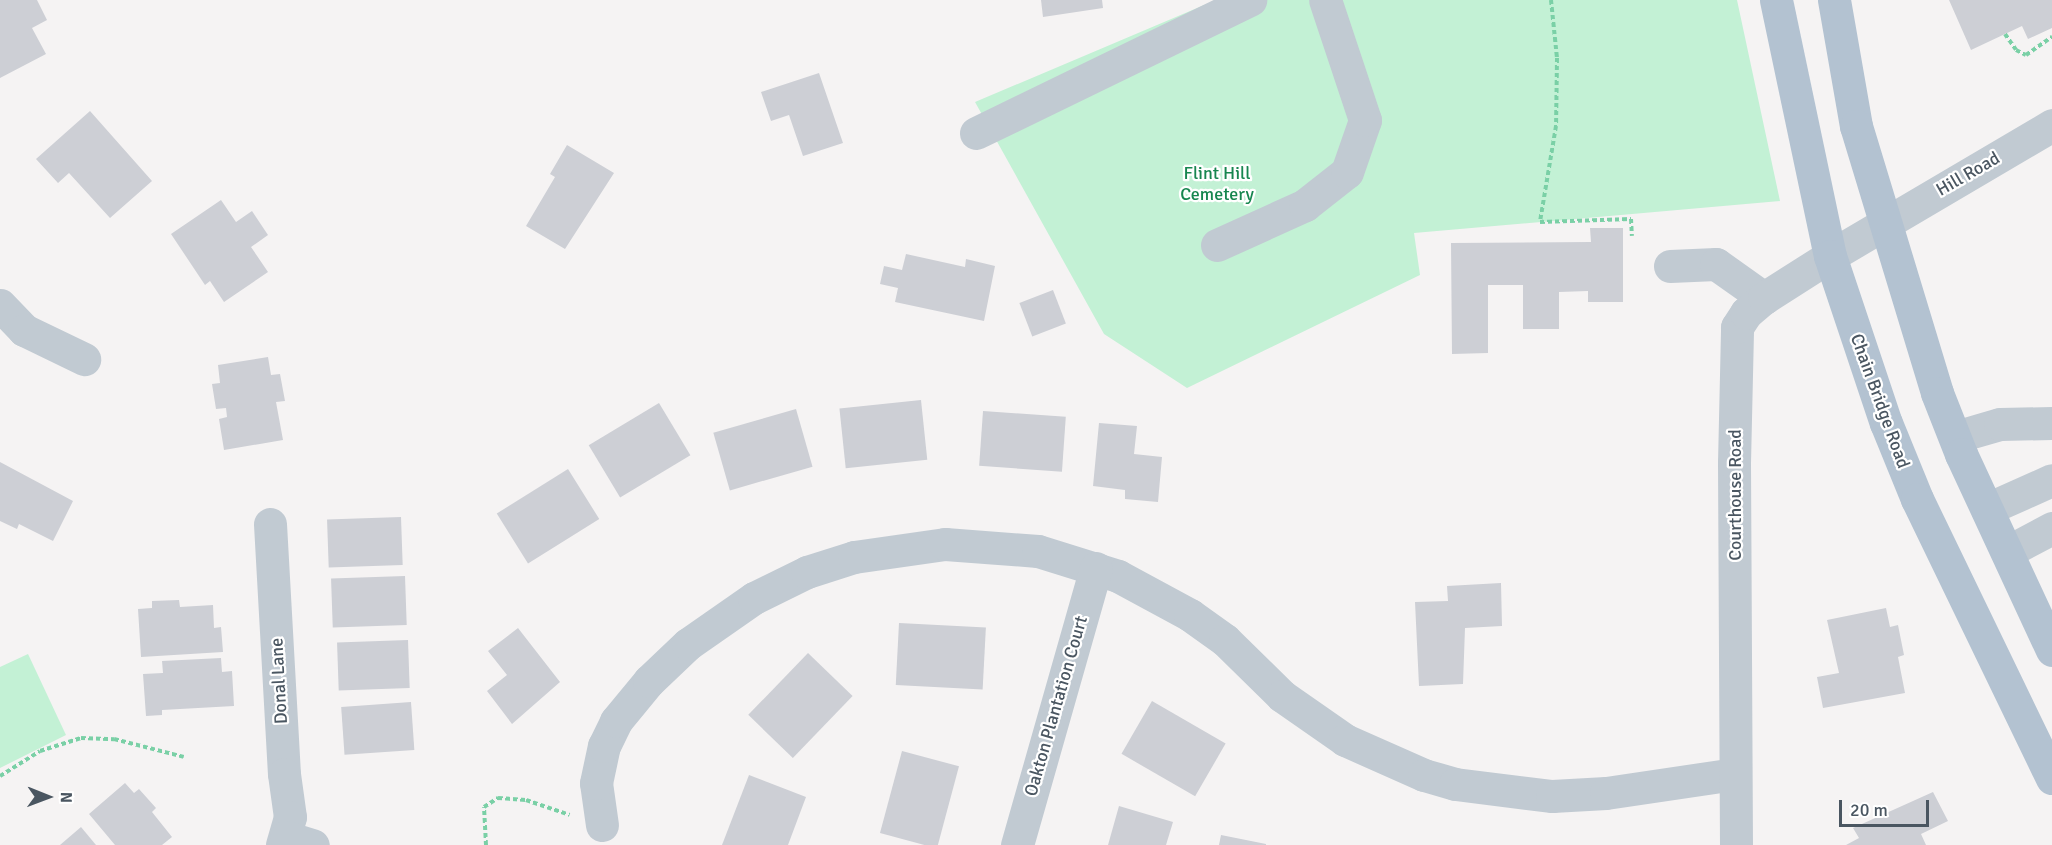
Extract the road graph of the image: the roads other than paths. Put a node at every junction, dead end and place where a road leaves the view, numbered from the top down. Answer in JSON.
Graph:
{"nodes":[{"id":1,"x":1251,"y":0,"type":"edge"},
{"id":2,"x":1325,"y":0,"type":"edge"},
{"id":3,"x":1776,"y":0,"type":"edge"},
{"id":4,"x":1834,"y":0,"type":"edge"},
{"id":5,"x":2052,"y":125,"type":"edge"},
{"id":6,"x":975,"y":133,"type":"dead end"},
{"id":7,"x":1883,"y":221,"type":"junction"},
{"id":8,"x":1217,"y":245,"type":"dead end"},
{"id":9,"x":1830,"y":255,"type":"junction"},
{"id":10,"x":1670,"y":266,"type":"dead end"},
{"id":11,"x":1764,"y":298,"type":"junction"},
{"id":12,"x":0,"y":305,"type":"edge"},
{"id":13,"x":84,"y":359,"type":"dead end"},
{"id":14,"x":2052,"y":423,"type":"edge"},
{"id":15,"x":1955,"y":437,"type":"junction"},
{"id":16,"x":2052,"y":480,"type":"edge"},
{"id":17,"x":1987,"y":509,"type":"junction"},
{"id":18,"x":270,"y":524,"type":"dead end"},
{"id":19,"x":2052,"y":528,"type":"edge"},
{"id":20,"x":2007,"y":552,"type":"junction"},
{"id":21,"x":1096,"y":568,"type":"junction"},
{"id":22,"x":2052,"y":650,"type":"edge"},
{"id":23,"x":1735,"y":774,"type":"junction"},
{"id":24,"x":2052,"y":778,"type":"edge"},
{"id":25,"x":602,"y":825,"type":"road end"},
{"id":26,"x":294,"y":842,"type":"edge"},
{"id":27,"x":1017,"y":845,"type":"edge"},
{"id":28,"x":1736,"y":845,"type":"edge"}],
"edges":[{"from":1,"to":6,"type":"street"},
{"from":2,"to":8,"type":"street"},
{"from":3,"to":9,"type":"main road","name":"Chain Bridge Road"},
{"from":4,"to":7,"type":"main road"},
{"from":5,"to":7,"type":"street","name":"Hill Road"},
{"from":7,"to":9,"type":"street","name":"Courthouse Road"},
{"from":7,"to":15,"type":"main road"},
{"from":9,"to":11,"type":"street","name":"Courthouse Road"},
{"from":9,"to":24,"type":"main road","name":"Chain Bridge Road"},
{"from":10,"to":11,"type":"street"},
{"from":11,"to":23,"type":"street","name":"Courthouse Road"},
{"from":12,"to":13,"type":"street"},
{"from":14,"to":15,"type":"street"},
{"from":15,"to":17,"type":"main road"},
{"from":16,"to":17,"type":"street"},
{"from":17,"to":20,"type":"main road"},
{"from":18,"to":26,"type":"street","name":"Donal Lane"},
{"from":19,"to":20,"type":"street"},
{"from":20,"to":22,"type":"main road"},
{"from":21,"to":23,"type":"street"},
{"from":21,"to":25,"type":"street"},
{"from":21,"to":27,"type":"street","name":"Oakton Plantation Court"},
{"from":23,"to":28,"type":"street","name":"Courthouse Road"}]}
